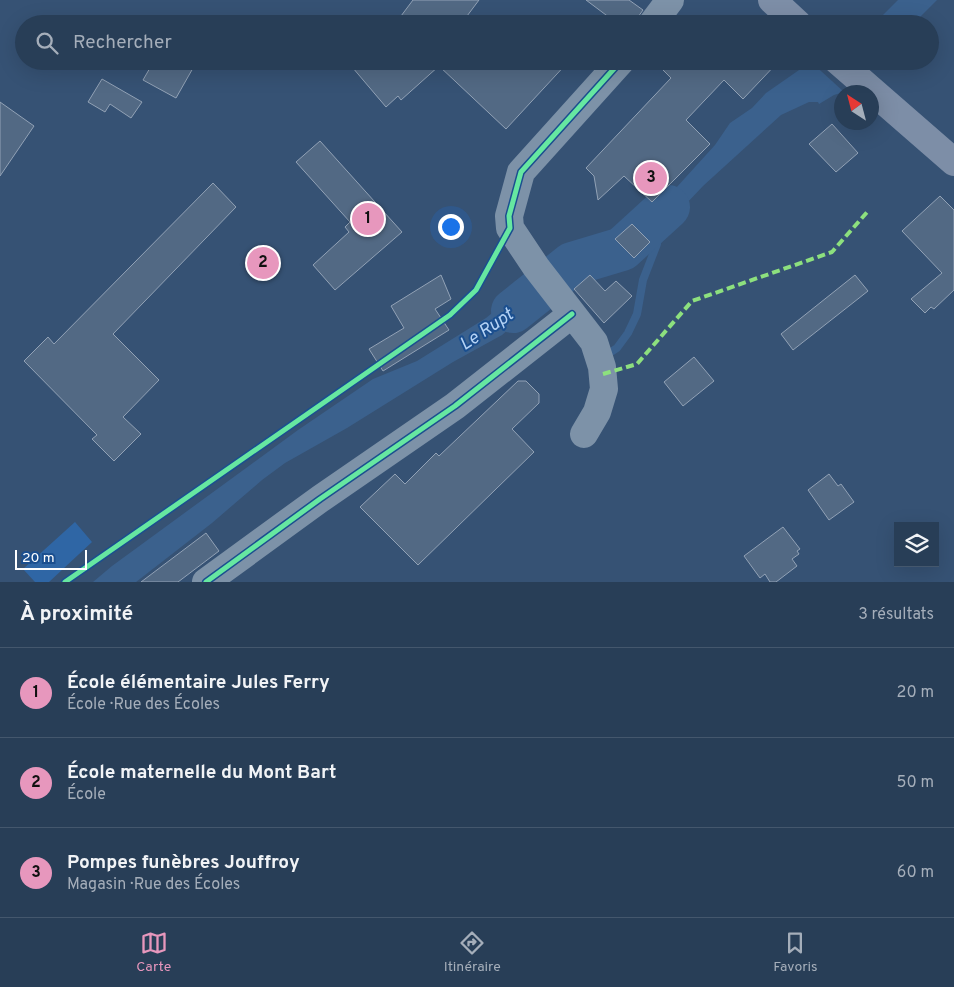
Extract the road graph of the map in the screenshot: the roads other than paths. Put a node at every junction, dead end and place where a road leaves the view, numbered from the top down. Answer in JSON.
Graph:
{"nodes":[{"id":1,"x":670,"y":0,"type":"edge"},
{"id":2,"x":772,"y":0,"type":"edge"},
{"id":3,"x":659,"y":15,"type":"edge"},
{"id":4,"x":788,"y":15,"type":"edge"},
{"id":5,"x":613,"y":70,"type":"edge"},
{"id":6,"x":849,"y":70,"type":"edge"},
{"id":7,"x":954,"y":162,"type":"edge"},
{"id":8,"x":565,"y":305,"type":"junction"},
{"id":9,"x":584,"y":434,"type":"dead end"},
{"id":10,"x":206,"y":582,"type":"edge"}],
"edges":[{"from":1,"to":3,"type":"street"},
{"from":2,"to":4,"type":"main road"},
{"from":5,"to":8,"type":"street"},
{"from":6,"to":7,"type":"main road"},
{"from":8,"to":9,"type":"street"},
{"from":8,"to":10,"type":"street"}]}
